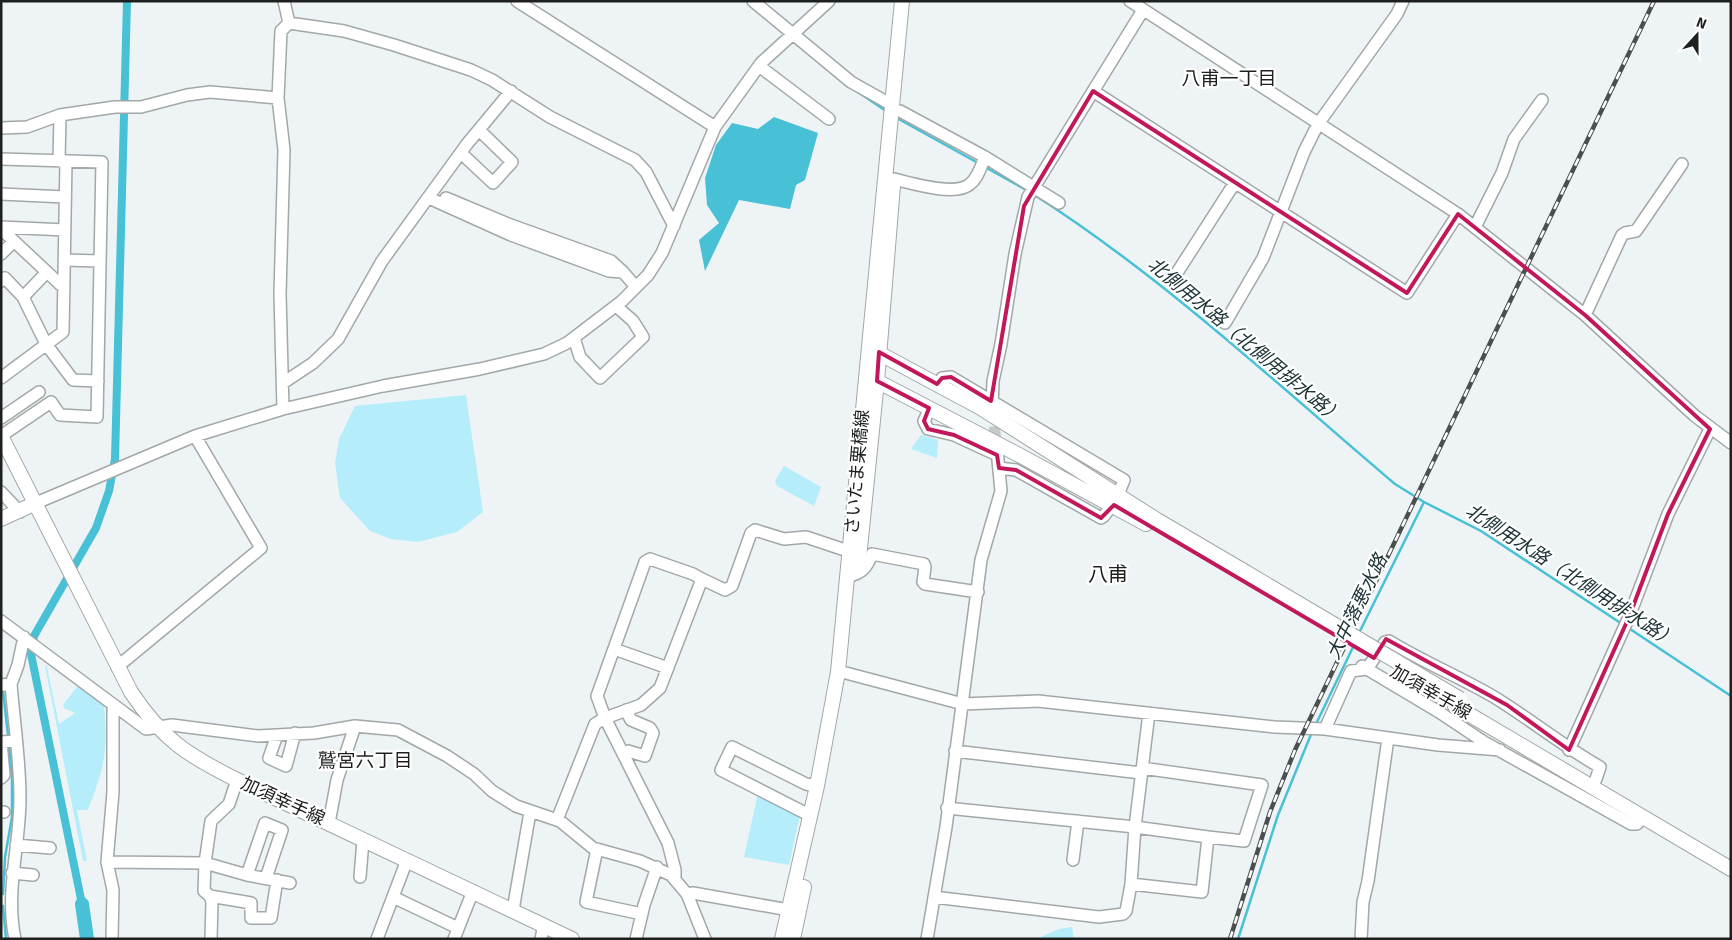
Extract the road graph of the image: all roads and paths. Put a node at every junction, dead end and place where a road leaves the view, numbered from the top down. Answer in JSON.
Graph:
{"nodes":[{"id":1,"x":284,"y":1,"type":"edge"},
{"id":2,"x":517,"y":1,"type":"edge"},
{"id":3,"x":753,"y":1,"type":"edge"},
{"id":4,"x":829,"y":1,"type":"edge"},
{"id":5,"x":902,"y":1,"type":"edge"},
{"id":6,"x":910,"y":1,"type":"edge"},
{"id":7,"x":1130,"y":1,"type":"edge"},
{"id":8,"x":1403,"y":1,"type":"edge"},
{"id":9,"x":1143,"y":10,"type":"junction"},
{"id":10,"x":289,"y":23,"type":"junction"},
{"id":11,"x":790,"y":38,"type":"junction"},
{"id":12,"x":759,"y":66,"type":"junction"},
{"id":13,"x":511,"y":91,"type":"junction"},
{"id":14,"x":1093,"y":91,"type":"junction"},
{"id":15,"x":278,"y":98,"type":"junction"},
{"id":16,"x":1542,"y":100,"type":"dead end"},
{"id":17,"x":895,"y":114,"type":"junction"},
{"id":18,"x":60,"y":115,"type":"junction"},
{"id":19,"x":829,"y":119,"type":"dead end"},
{"id":20,"x":1318,"y":124,"type":"junction"},
{"id":21,"x":715,"y":127,"type":"junction"},
{"id":22,"x":1,"y":128,"type":"edge"},
{"id":23,"x":479,"y":130,"type":"junction"},
{"id":24,"x":461,"y":153,"type":"junction"},
{"id":25,"x":985,"y":157,"type":"junction"},
{"id":26,"x":1,"y":159,"type":"edge"},
{"id":27,"x":62,"y":161,"type":"junction"},
{"id":28,"x":1682,"y":164,"type":"dead end"},
{"id":29,"x":894,"y":179,"type":"junction"},
{"id":30,"x":1234,"y":184,"type":"junction"},
{"id":31,"x":1031,"y":192,"type":"junction"},
{"id":32,"x":1,"y":194,"type":"edge"},
{"id":33,"x":431,"y":195,"type":"junction"},
{"id":34,"x":65,"y":197,"type":"junction"},
{"id":35,"x":1059,"y":203,"type":"dead end"},
{"id":36,"x":1280,"y":213,"type":"junction"},
{"id":37,"x":1458,"y":214,"type":"junction"},
{"id":38,"x":674,"y":226,"type":"junction"},
{"id":39,"x":1475,"y":227,"type":"junction"},
{"id":40,"x":1,"y":228,"type":"edge"},
{"id":41,"x":65,"y":230,"type":"junction"},
{"id":42,"x":14,"y":241,"type":"junction"},
{"id":43,"x":1,"y":254,"type":"edge"},
{"id":44,"x":64,"y":260,"type":"junction"},
{"id":45,"x":100,"y":260,"type":"junction"},
{"id":46,"x":47,"y":272,"type":"junction"},
{"id":47,"x":1173,"y":279,"type":"dead end"},
{"id":48,"x":1,"y":282,"type":"edge"},
{"id":49,"x":636,"y":286,"type":"junction"},
{"id":50,"x":64,"y":288,"type":"junction"},
{"id":51,"x":23,"y":297,"type":"junction"},
{"id":52,"x":616,"y":306,"type":"junction"},
{"id":53,"x":1585,"y":316,"type":"junction"},
{"id":54,"x":1225,"y":323,"type":"dead end"},
{"id":55,"x":574,"y":338,"type":"junction"},
{"id":56,"x":46,"y":344,"type":"junction"},
{"id":57,"x":874,"y":350,"type":"junction"},
{"id":58,"x":1,"y":378,"type":"edge"},
{"id":59,"x":872,"y":378,"type":"junction"},
{"id":60,"x":98,"y":381,"type":"junction"},
{"id":61,"x":283,"y":383,"type":"junction"},
{"id":62,"x":938,"y":384,"type":"junction"},
{"id":63,"x":39,"y":392,"type":"dead end"},
{"id":64,"x":991,"y":406,"type":"junction"},
{"id":65,"x":930,"y":408,"type":"junction"},
{"id":66,"x":284,"y":409,"type":"junction"},
{"id":67,"x":1,"y":418,"type":"edge"},
{"id":68,"x":1710,"y":429,"type":"junction"},
{"id":69,"x":1,"y":436,"type":"edge"},
{"id":70,"x":195,"y":436,"type":"junction"},
{"id":71,"x":1731,"y":443,"type":"edge"},
{"id":72,"x":999,"y":468,"type":"junction"},
{"id":73,"x":1,"y":492,"type":"edge"},
{"id":74,"x":1115,"y":500,"type":"junction"},
{"id":75,"x":36,"y":504,"type":"junction"},
{"id":76,"x":20,"y":512,"type":"junction"},
{"id":77,"x":1,"y":520,"type":"edge"},
{"id":78,"x":850,"y":550,"type":"junction"},
{"id":79,"x":1240,"y":574,"type":"junction"},
{"id":80,"x":853,"y":575,"type":"junction"},
{"id":81,"x":702,"y":579,"type":"junction"},
{"id":82,"x":978,"y":592,"type":"junction"},
{"id":83,"x":1,"y":621,"type":"edge"},
{"id":84,"x":30,"y":641,"type":"junction"},
{"id":85,"x":614,"y":649,"type":"junction"},
{"id":86,"x":1356,"y":663,"type":"dead end"},
{"id":87,"x":117,"y":667,"type":"junction"},
{"id":88,"x":668,"y":668,"type":"junction"},
{"id":89,"x":1367,"y":670,"type":"junction"},
{"id":90,"x":846,"y":673,"type":"junction"},
{"id":91,"x":6,"y":684,"type":"edge"},
{"id":92,"x":1457,"y":703,"type":"junction"},
{"id":93,"x":963,"y":704,"type":"junction"},
{"id":94,"x":113,"y":706,"type":"junction"},
{"id":95,"x":626,"y":710,"type":"junction"},
{"id":96,"x":1149,"y":713,"type":"junction"},
{"id":97,"x":605,"y":718,"type":"junction"},
{"id":98,"x":156,"y":726,"type":"junction"},
{"id":99,"x":355,"y":726,"type":"junction"},
{"id":100,"x":1324,"y":729,"type":"junction"},
{"id":101,"x":295,"y":733,"type":"junction"},
{"id":102,"x":277,"y":734,"type":"junction"},
{"id":103,"x":1388,"y":738,"type":"junction"},
{"id":104,"x":16,"y":741,"type":"junction"},
{"id":105,"x":1500,"y":750,"type":"junction"},
{"id":106,"x":1569,"y":750,"type":"junction"},
{"id":107,"x":955,"y":751,"type":"junction"},
{"id":108,"x":2,"y":753,"type":"edge"},
{"id":109,"x":623,"y":753,"type":"junction"},
{"id":110,"x":1141,"y":770,"type":"junction"},
{"id":111,"x":1,"y":778,"type":"edge"},
{"id":112,"x":1596,"y":779,"type":"junction"},
{"id":113,"x":237,"y":780,"type":"junction"},
{"id":114,"x":817,"y":786,"type":"junction"},
{"id":115,"x":947,"y":808,"type":"junction"},
{"id":116,"x":530,"y":812,"type":"junction"},
{"id":117,"x":811,"y":816,"type":"junction"},
{"id":118,"x":1643,"y":817,"type":"junction"},
{"id":119,"x":557,"y":820,"type":"junction"},
{"id":120,"x":1078,"y":821,"type":"junction"},
{"id":121,"x":329,"y":823,"type":"junction"},
{"id":122,"x":1135,"y":827,"type":"junction"},
{"id":123,"x":1208,"y":837,"type":"junction"},
{"id":124,"x":364,"y":840,"type":"junction"},
{"id":125,"x":16,"y":845,"type":"junction"},
{"id":126,"x":50,"y":848,"type":"dead end"},
{"id":127,"x":597,"y":849,"type":"junction"},
{"id":128,"x":1731,"y":858,"type":"edge"},
{"id":129,"x":407,"y":860,"type":"junction"},
{"id":130,"x":1073,"y":860,"type":"dead end"},
{"id":131,"x":107,"y":862,"type":"junction"},
{"id":132,"x":205,"y":863,"type":"junction"},
{"id":133,"x":658,"y":867,"type":"junction"},
{"id":134,"x":1731,"y":869,"type":"edge"},
{"id":135,"x":12,"y":873,"type":"junction"},
{"id":136,"x":34,"y":875,"type":"dead end"},
{"id":137,"x":246,"y":875,"type":"junction"},
{"id":138,"x":360,"y":877,"type":"dead end"},
{"id":139,"x":675,"y":877,"type":"junction"},
{"id":140,"x":272,"y":879,"type":"junction"},
{"id":141,"x":290,"y":883,"type":"dead end"},
{"id":142,"x":1131,"y":884,"type":"junction"},
{"id":143,"x":473,"y":891,"type":"junction"},
{"id":144,"x":687,"y":894,"type":"junction"},
{"id":145,"x":210,"y":896,"type":"junction"},
{"id":146,"x":393,"y":897,"type":"junction"},
{"id":147,"x":934,"y":897,"type":"junction"},
{"id":148,"x":6,"y":900,"type":"edge"},
{"id":149,"x":513,"y":910,"type":"junction"},
{"id":150,"x":789,"y":910,"type":"junction"},
{"id":151,"x":642,"y":914,"type":"junction"},
{"id":152,"x":542,"y":932,"type":"edge"},
{"id":153,"x":456,"y":933,"type":"edge"},
{"id":154,"x":16,"y":939,"type":"edge"},
{"id":155,"x":112,"y":939,"type":"edge"},
{"id":156,"x":211,"y":939,"type":"edge"},
{"id":157,"x":377,"y":939,"type":"edge"},
{"id":158,"x":572,"y":939,"type":"edge"},
{"id":159,"x":636,"y":939,"type":"edge"},
{"id":160,"x":705,"y":939,"type":"edge"},
{"id":161,"x":782,"y":939,"type":"edge"},
{"id":162,"x":793,"y":939,"type":"edge"},
{"id":163,"x":927,"y":939,"type":"edge"},
{"id":164,"x":1361,"y":939,"type":"edge"}],
"edges":[{"from":1,"to":10,"type":"street"},
{"from":2,"to":21,"type":"street"},
{"from":3,"to":11,"type":"street"},
{"from":4,"to":11,"type":"street"},
{"from":5,"to":17,"type":"main road","name":"さいたま栗橋線"},
{"from":6,"to":17,"type":"main road","name":"さいたま栗橋線"},
{"from":7,"to":9,"type":"street"},
{"from":8,"to":20,"type":"street"},
{"from":9,"to":14,"type":"street"},
{"from":9,"to":20,"type":"street"},
{"from":10,"to":13,"type":"street"},
{"from":10,"to":15,"type":"street"},
{"from":11,"to":12,"type":"street"},
{"from":11,"to":17,"type":"street"},
{"from":12,"to":19,"type":"street"},
{"from":12,"to":21,"type":"street"},
{"from":13,"to":23,"type":"street"},
{"from":13,"to":38,"type":"street"},
{"from":14,"to":30,"type":"street"},
{"from":14,"to":31,"type":"street"},
{"from":15,"to":18,"type":"street"},
{"from":15,"to":61,"type":"street"},
{"from":16,"to":39,"type":"street"},
{"from":17,"to":25,"type":"street"},
{"from":17,"to":29,"type":"main road","name":"さいたま栗橋線"},
{"from":17,"to":57,"type":"main road","name":"さいたま栗橋線"},
{"from":18,"to":22,"type":"street"},
{"from":18,"to":27,"type":"street"},
{"from":20,"to":36,"type":"street"},
{"from":20,"to":37,"type":"street"},
{"from":21,"to":38,"type":"street"},
{"from":23,"to":24,"type":"street"},
{"from":23,"to":24,"type":"street"},
{"from":24,"to":33,"type":"street"},
{"from":25,"to":29,"type":"street"},
{"from":25,"to":31,"type":"street"},
{"from":26,"to":27,"type":"street"},
{"from":27,"to":34,"type":"street"},
{"from":27,"to":45,"type":"street"},
{"from":28,"to":53,"type":"street"},
{"from":29,"to":57,"type":"main road","name":"さいたま栗橋線"},
{"from":30,"to":36,"type":"street"},
{"from":30,"to":47,"type":"street"},
{"from":31,"to":35,"type":"street"},
{"from":31,"to":64,"type":"street"},
{"from":32,"to":34,"type":"street"},
{"from":33,"to":49,"type":"street"},
{"from":33,"to":61,"type":"street"},
{"from":34,"to":41,"type":"street"},
{"from":36,"to":37,"type":"street"},
{"from":36,"to":54,"type":"street"},
{"from":37,"to":39,"type":"street"},
{"from":38,"to":49,"type":"street"},
{"from":39,"to":53,"type":"street"},
{"from":40,"to":41,"type":"street"},
{"from":40,"to":42,"type":"street"},
{"from":41,"to":44,"type":"street"},
{"from":42,"to":43,"type":"street"},
{"from":42,"to":46,"type":"street"},
{"from":44,"to":45,"type":"street"},
{"from":44,"to":50,"type":"street"},
{"from":45,"to":60,"type":"street"},
{"from":46,"to":50,"type":"street"},
{"from":46,"to":51,"type":"street"},
{"from":48,"to":51,"type":"street"},
{"from":49,"to":52,"type":"street"},
{"from":50,"to":56,"type":"street"},
{"from":51,"to":56,"type":"street"},
{"from":52,"to":55,"type":"street"},
{"from":52,"to":55,"type":"street"},
{"from":53,"to":68,"type":"street"},
{"from":55,"to":66,"type":"street"},
{"from":56,"to":58,"type":"street"},
{"from":56,"to":60,"type":"street"},
{"from":57,"to":59,"type":"main road","name":"さいたま栗橋線"},
{"from":57,"to":62,"type":"main road"},
{"from":59,"to":65,"type":"main road"},
{"from":59,"to":78,"type":"main road","name":"さいたま栗橋線"},
{"from":59,"to":80,"type":"main road","name":"さいたま栗橋線"},
{"from":60,"to":69,"type":"street"},
{"from":61,"to":66,"type":"street"},
{"from":62,"to":64,"type":"street"},
{"from":62,"to":74,"type":"main road"},
{"from":63,"to":67,"type":"street"},
{"from":64,"to":74,"type":"street"},
{"from":65,"to":72,"type":"street"},
{"from":65,"to":74,"type":"main road"},
{"from":66,"to":70,"type":"street"},
{"from":68,"to":71,"type":"street"},
{"from":68,"to":106,"type":"street"},
{"from":69,"to":75,"type":"main road","name":"加須幸手線"},
{"from":70,"to":75,"type":"street"},
{"from":70,"to":87,"type":"street"},
{"from":72,"to":74,"type":"street"},
{"from":72,"to":82,"type":"street"},
{"from":73,"to":76,"type":"street"},
{"from":74,"to":79,"type":"main road","name":"加須幸手線"},
{"from":74,"to":79,"type":"main road","name":"加須幸手線"},
{"from":75,"to":76,"type":"main road"},
{"from":75,"to":87,"type":"main road","name":"加須幸手線"},
{"from":76,"to":77,"type":"main road"},
{"from":78,"to":80,"type":"main road","name":"さいたま栗橋線"},
{"from":78,"to":81,"type":"street"},
{"from":79,"to":92,"type":"main road","name":"加須幸手線"},
{"from":80,"to":82,"type":"street"},
{"from":80,"to":90,"type":"main road","name":"さいたま栗橋線"},
{"from":80,"to":114,"type":"main road","name":"さいたま栗橋線"},
{"from":81,"to":85,"type":"street"},
{"from":81,"to":88,"type":"street"},
{"from":82,"to":93,"type":"street"},
{"from":83,"to":84,"type":"street"},
{"from":84,"to":91,"type":"street"},
{"from":84,"to":94,"type":"street"},
{"from":85,"to":88,"type":"street"},
{"from":85,"to":97,"type":"street"},
{"from":86,"to":89,"type":"street"},
{"from":87,"to":98,"type":"main road","name":"加須幸手線"},
{"from":88,"to":95,"type":"street"},
{"from":89,"to":100,"type":"street"},
{"from":89,"to":105,"type":"street"},
{"from":89,"to":106,"type":"street"},
{"from":90,"to":93,"type":"street"},
{"from":90,"to":162,"type":"main road","name":"さいたま栗橋線"},
{"from":91,"to":104,"type":"street"},
{"from":92,"to":112,"type":"main road","name":"加須幸手線"},
{"from":92,"to":118,"type":"main road","name":"加須幸手線"},
{"from":93,"to":96,"type":"street"},
{"from":93,"to":107,"type":"street"},
{"from":94,"to":98,"type":"street"},
{"from":94,"to":131,"type":"street"},
{"from":95,"to":97,"type":"street"},
{"from":95,"to":109,"type":"street"},
{"from":96,"to":100,"type":"street"},
{"from":96,"to":110,"type":"street"},
{"from":97,"to":109,"type":"street"},
{"from":97,"to":119,"type":"street"},
{"from":98,"to":102,"type":"street"},
{"from":98,"to":113,"type":"main road","name":"加須幸手線"},
{"from":99,"to":101,"type":"street"},
{"from":99,"to":116,"type":"street"},
{"from":99,"to":121,"type":"street"},
{"from":100,"to":103,"type":"street"},
{"from":101,"to":102,"type":"street"},
{"from":101,"to":102,"type":"street"},
{"from":103,"to":105,"type":"street"},
{"from":103,"to":164,"type":"street"},
{"from":104,"to":108,"type":"street"},
{"from":104,"to":125,"type":"street"},
{"from":105,"to":118,"type":"street"},
{"from":106,"to":112,"type":"street"},
{"from":107,"to":110,"type":"street"},
{"from":107,"to":115,"type":"street"},
{"from":108,"to":111,"type":"street"},
{"from":109,"to":139,"type":"street"},
{"from":110,"to":122,"type":"street"},
{"from":110,"to":123,"type":"street"},
{"from":112,"to":128,"type":"main road","name":"加須幸手線"},
{"from":113,"to":121,"type":"main road","name":"加須幸手線"},
{"from":113,"to":132,"type":"street"},
{"from":114,"to":117,"type":"main road","name":"さいたま栗橋線"},
{"from":114,"to":117,"type":"street"},
{"from":115,"to":120,"type":"street"},
{"from":115,"to":147,"type":"street"},
{"from":116,"to":119,"type":"street"},
{"from":116,"to":149,"type":"street"},
{"from":117,"to":150,"type":"main road","name":"さいたま栗橋線"},
{"from":118,"to":134,"type":"main road","name":"加須幸手線"},
{"from":119,"to":127,"type":"street"},
{"from":120,"to":122,"type":"street"},
{"from":120,"to":130,"type":"street"},
{"from":121,"to":124,"type":"main road","name":"加須幸手線"},
{"from":122,"to":123,"type":"street"},
{"from":122,"to":142,"type":"street"},
{"from":123,"to":142,"type":"street"},
{"from":124,"to":129,"type":"main road","name":"加須幸手線"},
{"from":124,"to":138,"type":"street"},
{"from":125,"to":126,"type":"street"},
{"from":125,"to":135,"type":"street"},
{"from":127,"to":133,"type":"street"},
{"from":127,"to":151,"type":"street"},
{"from":129,"to":143,"type":"main road","name":"加須幸手線"},
{"from":129,"to":146,"type":"street"},
{"from":131,"to":132,"type":"street"},
{"from":131,"to":155,"type":"street"},
{"from":132,"to":137,"type":"street"},
{"from":132,"to":145,"type":"street"},
{"from":133,"to":139,"type":"street"},
{"from":133,"to":151,"type":"street"},
{"from":135,"to":136,"type":"street"},
{"from":135,"to":148,"type":"street"},
{"from":137,"to":140,"type":"street"},
{"from":137,"to":140,"type":"street"},
{"from":139,"to":144,"type":"street"},
{"from":140,"to":141,"type":"street"},
{"from":140,"to":145,"type":"street"},
{"from":142,"to":147,"type":"street"},
{"from":143,"to":149,"type":"main road","name":"加須幸手線"},
{"from":143,"to":153,"type":"street"},
{"from":144,"to":150,"type":"street"},
{"from":144,"to":160,"type":"street"},
{"from":145,"to":156,"type":"street"},
{"from":146,"to":153,"type":"street"},
{"from":146,"to":157,"type":"street"},
{"from":147,"to":163,"type":"street"},
{"from":148,"to":154,"type":"street"},
{"from":149,"to":152,"type":"main road","name":"加須幸手線"},
{"from":150,"to":161,"type":"main road","name":"さいたま栗橋線"},
{"from":151,"to":159,"type":"street"},
{"from":152,"to":158,"type":"main road","name":"加須幸手線"}]}
